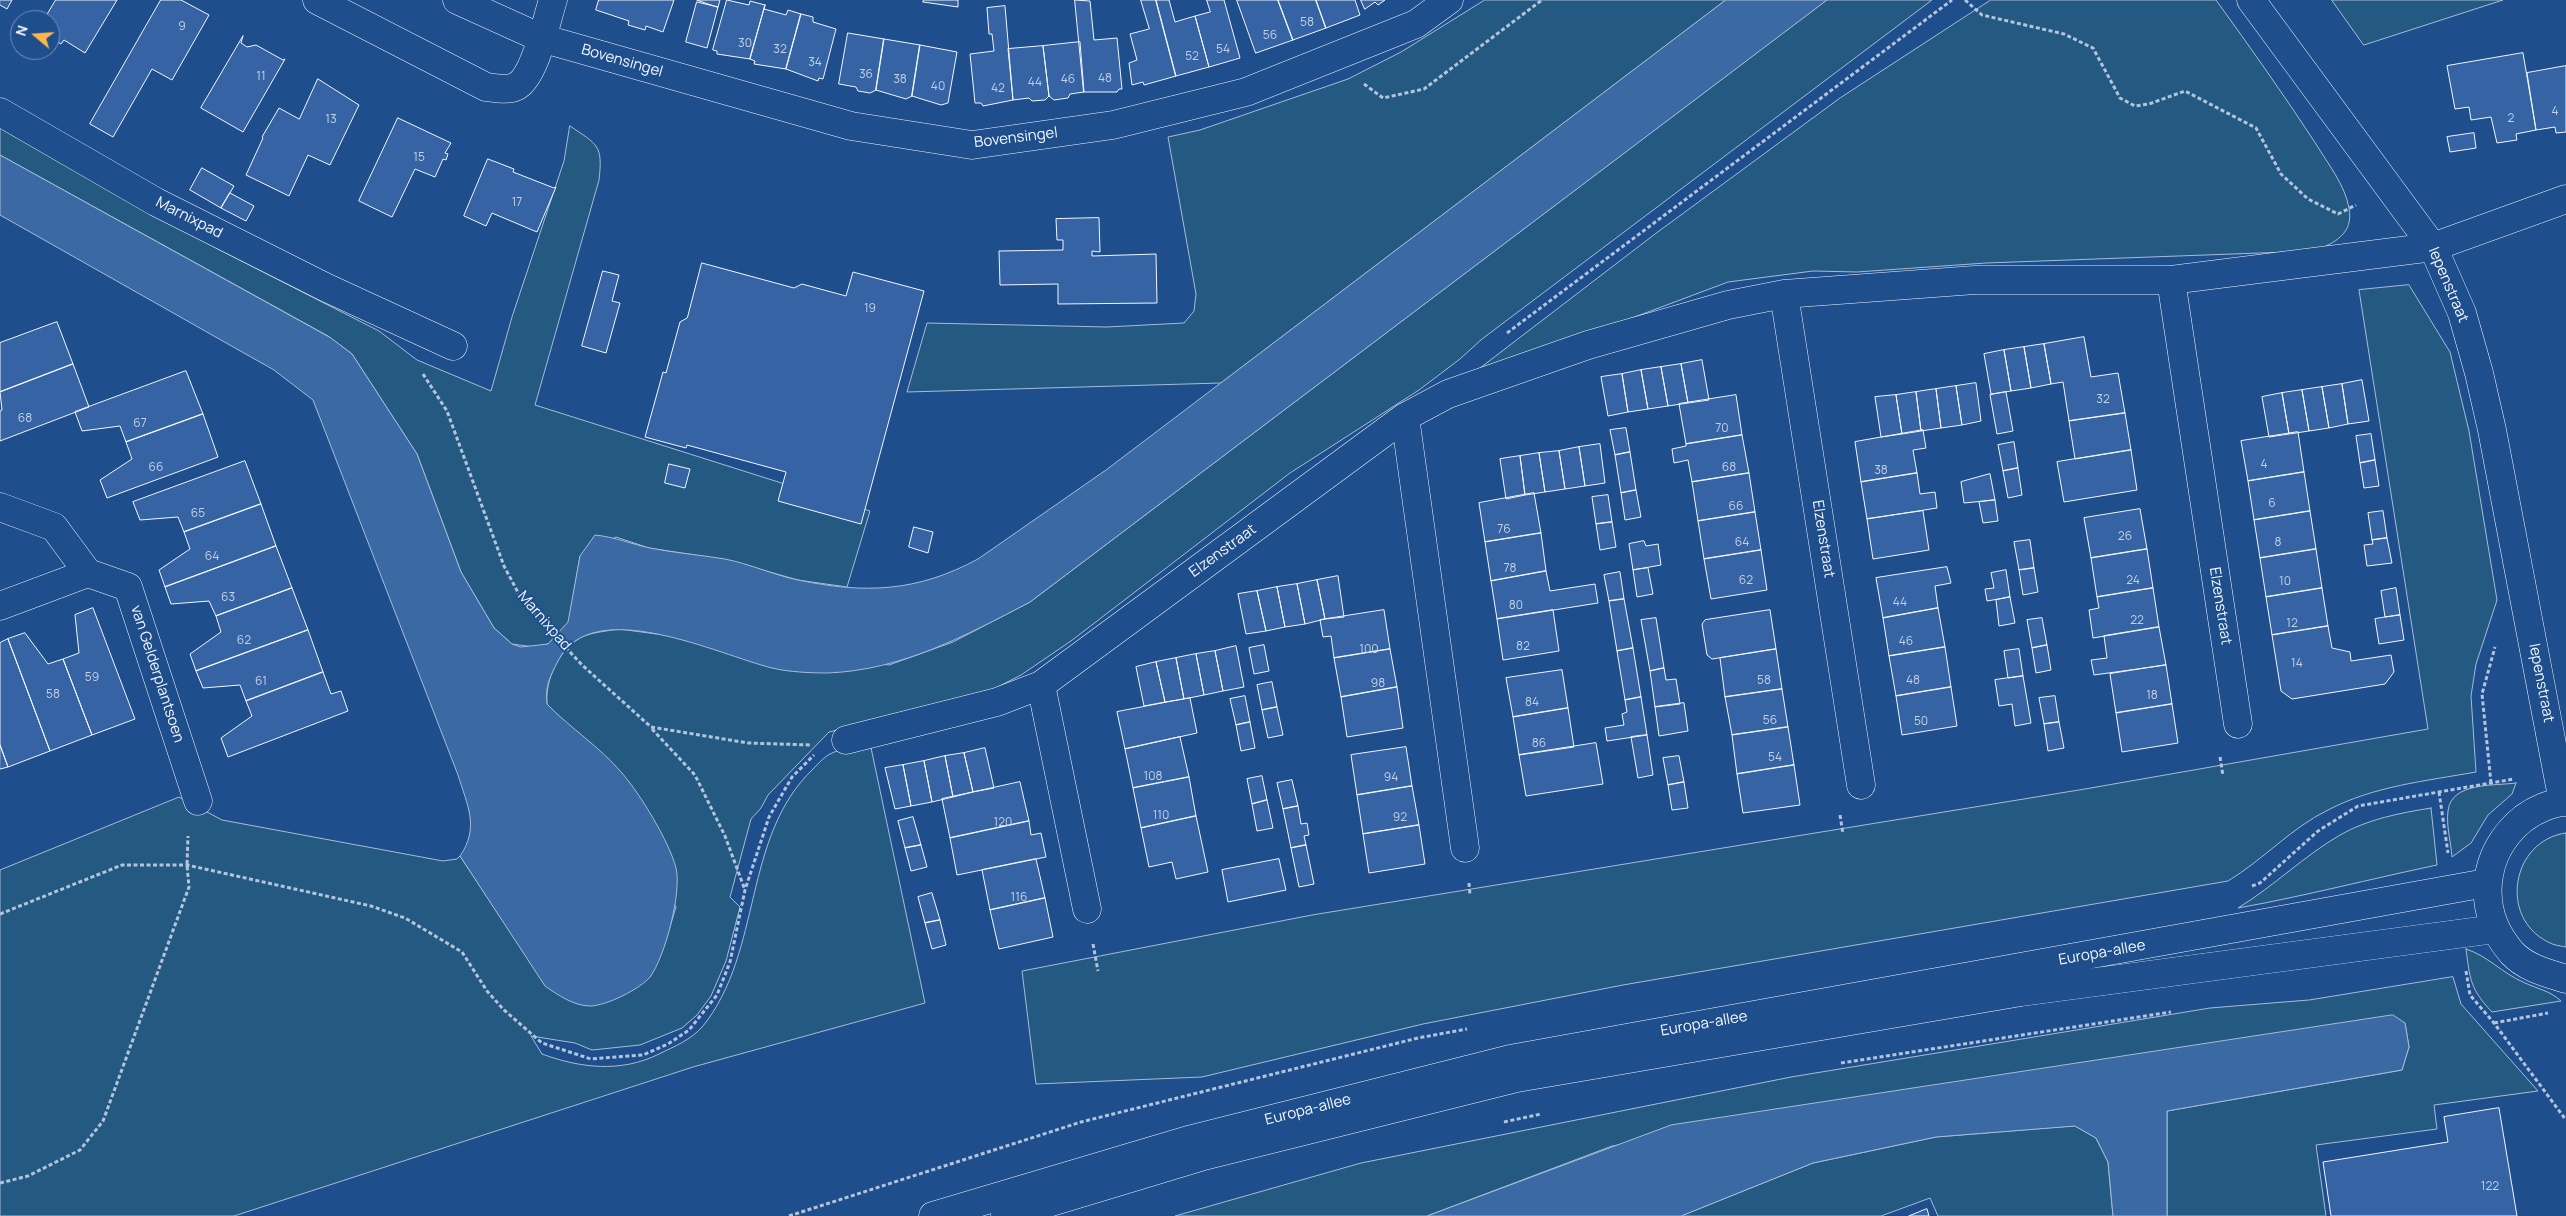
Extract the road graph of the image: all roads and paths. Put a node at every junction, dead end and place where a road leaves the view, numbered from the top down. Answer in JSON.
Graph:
{"nodes":[{"id":1,"x":317,"y":0,"type":"edge"},
{"id":2,"x":457,"y":0,"type":"edge"},
{"id":3,"x":553,"y":0,"type":"edge"},
{"id":4,"x":1449,"y":0,"type":"edge"},
{"id":5,"x":1542,"y":0,"type":"edge"},
{"id":6,"x":1952,"y":0,"type":"edge"},
{"id":7,"x":1965,"y":0,"type":"edge"},
{"id":8,"x":2251,"y":0,"type":"edge"},
{"id":9,"x":541,"y":38,"type":"junction"},
{"id":10,"x":1339,"y":55,"type":"junction"},
{"id":11,"x":0,"y":112,"type":"edge"},
{"id":12,"x":2390,"y":188,"type":"junction"},
{"id":13,"x":2566,"y":199,"type":"edge"},
{"id":14,"x":2433,"y":247,"type":"junction"},
{"id":15,"x":2171,"y":280,"type":"junction"},
{"id":16,"x":1784,"y":294,"type":"junction"},
{"id":17,"x":1499,"y":339,"type":"dead end"},
{"id":18,"x":453,"y":346,"type":"dead end"},
{"id":19,"x":420,"y":371,"type":"dead end"},
{"id":20,"x":1404,"y":417,"type":"junction"},
{"id":21,"x":0,"y":507,"type":"edge"},
{"id":22,"x":88,"y":573,"type":"junction"},
{"id":23,"x":0,"y":606,"type":"edge"},
{"id":24,"x":2497,"y":638,"type":"dead end"},
{"id":25,"x":1042,"y":684,"type":"junction"},
{"id":26,"x":2238,"y":724,"type":"dead end"},
{"id":27,"x":651,"y":727,"type":"junction"},
{"id":28,"x":835,"y":742,"type":"junction"},
{"id":29,"x":1861,"y":785,"type":"dead end"},
{"id":30,"x":2438,"y":792,"type":"dead end"},
{"id":31,"x":198,"y":802,"type":"joint"},
{"id":32,"x":2564,"y":802,"type":"edge"},
{"id":33,"x":1465,"y":848,"type":"dead end"},
{"id":34,"x":187,"y":865,"type":"junction"},
{"id":35,"x":2486,"y":883,"type":"junction"},
{"id":36,"x":745,"y":890,"type":"junction"},
{"id":37,"x":1087,"y":909,"type":"dead end"},
{"id":38,"x":0,"y":914,"type":"edge"},
{"id":39,"x":2495,"y":929,"type":"junction"},
{"id":40,"x":2465,"y":966,"type":"dead end"},
{"id":41,"x":2566,"y":979,"type":"edge"},
{"id":42,"x":2175,"y":1011,"type":"dead end"},
{"id":43,"x":2557,"y":1012,"type":"dead end"},
{"id":44,"x":2494,"y":1023,"type":"junction"},
{"id":45,"x":1833,"y":1064,"type":"dead end"},
{"id":46,"x":1551,"y":1112,"type":"dead end"},
{"id":47,"x":2566,"y":1120,"type":"edge"},
{"id":48,"x":1503,"y":1122,"type":"dead end"},
{"id":49,"x":0,"y":1183,"type":"edge"},
{"id":50,"x":933,"y":1216,"type":"edge"},
{"id":51,"x":1005,"y":1216,"type":"edge"}],
"edges":[{"from":1,"to":9,"type":"street"},
{"from":2,"to":9,"type":"street","name":"Bovensingel"},
{"from":3,"to":9,"type":"street"},
{"from":4,"to":10,"type":"street","name":"Bovensingel"},
{"from":5,"to":10,"type":"path"},
{"from":6,"to":17,"type":"path"},
{"from":7,"to":12,"type":"path"},
{"from":8,"to":12,"type":"street","name":"Iepenstraat"},
{"from":9,"to":10,"type":"street","name":"Bovensingel"},
{"from":11,"to":18,"type":"street","name":"Marnixpad"},
{"from":12,"to":14,"type":"street","name":"Iepenstraat"},
{"from":13,"to":14,"type":"street","name":"Elzenstraat"},
{"from":14,"to":15,"type":"street","name":"Elzenstraat"},
{"from":14,"to":32,"type":"street","name":"Iepenstraat"},
{"from":15,"to":16,"type":"street","name":"Elzenstraat"},
{"from":15,"to":26,"type":"street","name":"Elzenstraat"},
{"from":16,"to":20,"type":"street","name":"Elzenstraat"},
{"from":16,"to":29,"type":"street","name":"Elzenstraat"},
{"from":19,"to":27,"type":"path","name":"Marnixpad"},
{"from":20,"to":25,"type":"street","name":"Elzenstraat"},
{"from":20,"to":33,"type":"street"},
{"from":21,"to":22,"type":"street"},
{"from":22,"to":23,"type":"street"},
{"from":22,"to":31,"type":"street","name":"van Gelderplantsoen"},
{"from":24,"to":30,"type":"path"},
{"from":25,"to":28,"type":"street","name":"Elzenstraat"},
{"from":25,"to":37,"type":"street"},
{"from":27,"to":28,"type":"path"},
{"from":27,"to":36,"type":"path","name":"Marnixpad"},
{"from":28,"to":36,"type":"path"},
{"from":31,"to":34,"type":"path"},
{"from":32,"to":35,"type":"street"},
{"from":34,"to":36,"type":"path"},
{"from":34,"to":38,"type":"path"},
{"from":34,"to":49,"type":"path"},
{"from":35,"to":39,"type":"street"},
{"from":35,"to":50,"type":"street","name":"Europa-allee"},
{"from":39,"to":41,"type":"street"},
{"from":39,"to":51,"type":"street","name":"Europa-allee"},
{"from":40,"to":44,"type":"path"},
{"from":42,"to":45,"type":"path"},
{"from":43,"to":44,"type":"path"},
{"from":44,"to":47,"type":"path"},
{"from":46,"to":48,"type":"path"}]}
